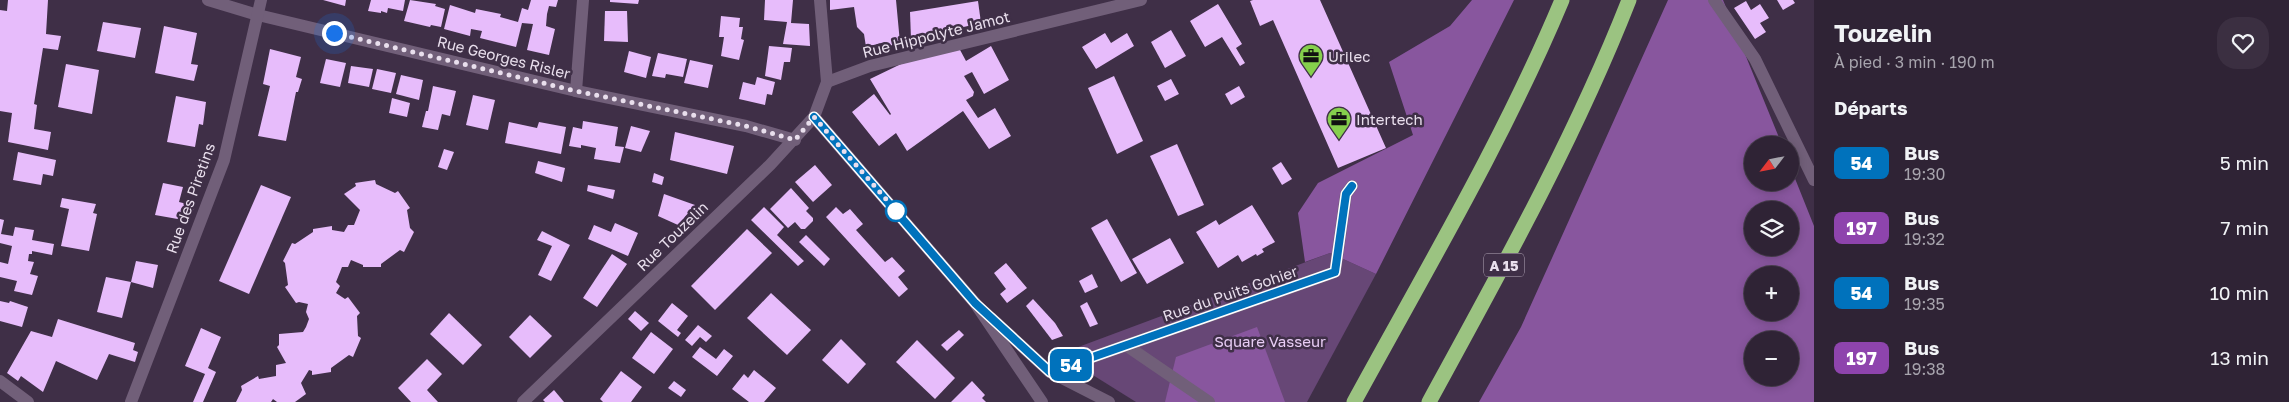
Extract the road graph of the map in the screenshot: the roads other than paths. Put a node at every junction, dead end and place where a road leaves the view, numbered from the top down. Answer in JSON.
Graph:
{"nodes":[{"id":1,"x":208,"y":0,"type":"edge"},
{"id":2,"x":261,"y":0,"type":"edge"},
{"id":3,"x":583,"y":0,"type":"edge"},
{"id":4,"x":820,"y":0,"type":"edge"},
{"id":5,"x":1141,"y":0,"type":"edge"},
{"id":6,"x":1562,"y":0,"type":"edge"},
{"id":7,"x":1629,"y":0,"type":"edge"},
{"id":8,"x":1714,"y":0,"type":"edge"},
{"id":9,"x":1117,"y":3,"type":"edge"},
{"id":10,"x":258,"y":15,"type":"junction"},
{"id":11,"x":827,"y":82,"type":"junction"},
{"id":12,"x":576,"y":91,"type":"junction"},
{"id":13,"x":814,"y":117,"type":"junction"},
{"id":14,"x":795,"y":140,"type":"junction"},
{"id":15,"x":1814,"y":180,"type":"edge"},
{"id":16,"x":1352,"y":186,"type":"dead end"},
{"id":17,"x":975,"y":303,"type":"junction"},
{"id":18,"x":1127,"y":346,"type":"junction"},
{"id":19,"x":1050,"y":372,"type":"junction"},
{"id":20,"x":0,"y":381,"type":"edge"},
{"id":21,"x":28,"y":402,"type":"edge"},
{"id":22,"x":131,"y":402,"type":"edge"},
{"id":23,"x":524,"y":402,"type":"edge"},
{"id":24,"x":1042,"y":402,"type":"edge"},
{"id":25,"x":1109,"y":402,"type":"edge"},
{"id":26,"x":1209,"y":402,"type":"edge"},
{"id":27,"x":1354,"y":402,"type":"edge"},
{"id":28,"x":1429,"y":402,"type":"edge"}],
"edges":[{"from":1,"to":10,"type":"street","name":"Rue Georges Risler"},
{"from":2,"to":10,"type":"street","name":"Rue des Piretins"},
{"from":3,"to":12,"type":"street"},
{"from":4,"to":11,"type":"street"},
{"from":5,"to":9,"type":"street","name":"Rue Hippolyte Jamot"},
{"from":6,"to":27,"type":"highway"},
{"from":7,"to":28,"type":"highway","number":"A 15"},
{"from":8,"to":15,"type":"street"},
{"from":9,"to":11,"type":"street","name":"Rue Hippolyte Jamot"},
{"from":10,"to":12,"type":"street","name":"Rue Georges Risler"},
{"from":10,"to":22,"type":"street","name":"Rue des Piretins"},
{"from":11,"to":13,"type":"street","name":"Rue Touzelin"},
{"from":12,"to":14,"type":"street","name":"Rue Georges Risler"},
{"from":13,"to":14,"type":"street","name":"Rue Touzelin"},
{"from":13,"to":17,"type":"street"},
{"from":14,"to":23,"type":"street","name":"Rue Touzelin"},
{"from":16,"to":18,"type":"street","name":"Rue du Puits Gohier"},
{"from":17,"to":19,"type":"street"},
{"from":17,"to":24,"type":"street"},
{"from":18,"to":19,"type":"street","name":"Rue du Puits Gohier"},
{"from":18,"to":26,"type":"street"},
{"from":19,"to":25,"type":"street"},
{"from":20,"to":21,"type":"street"}]}
